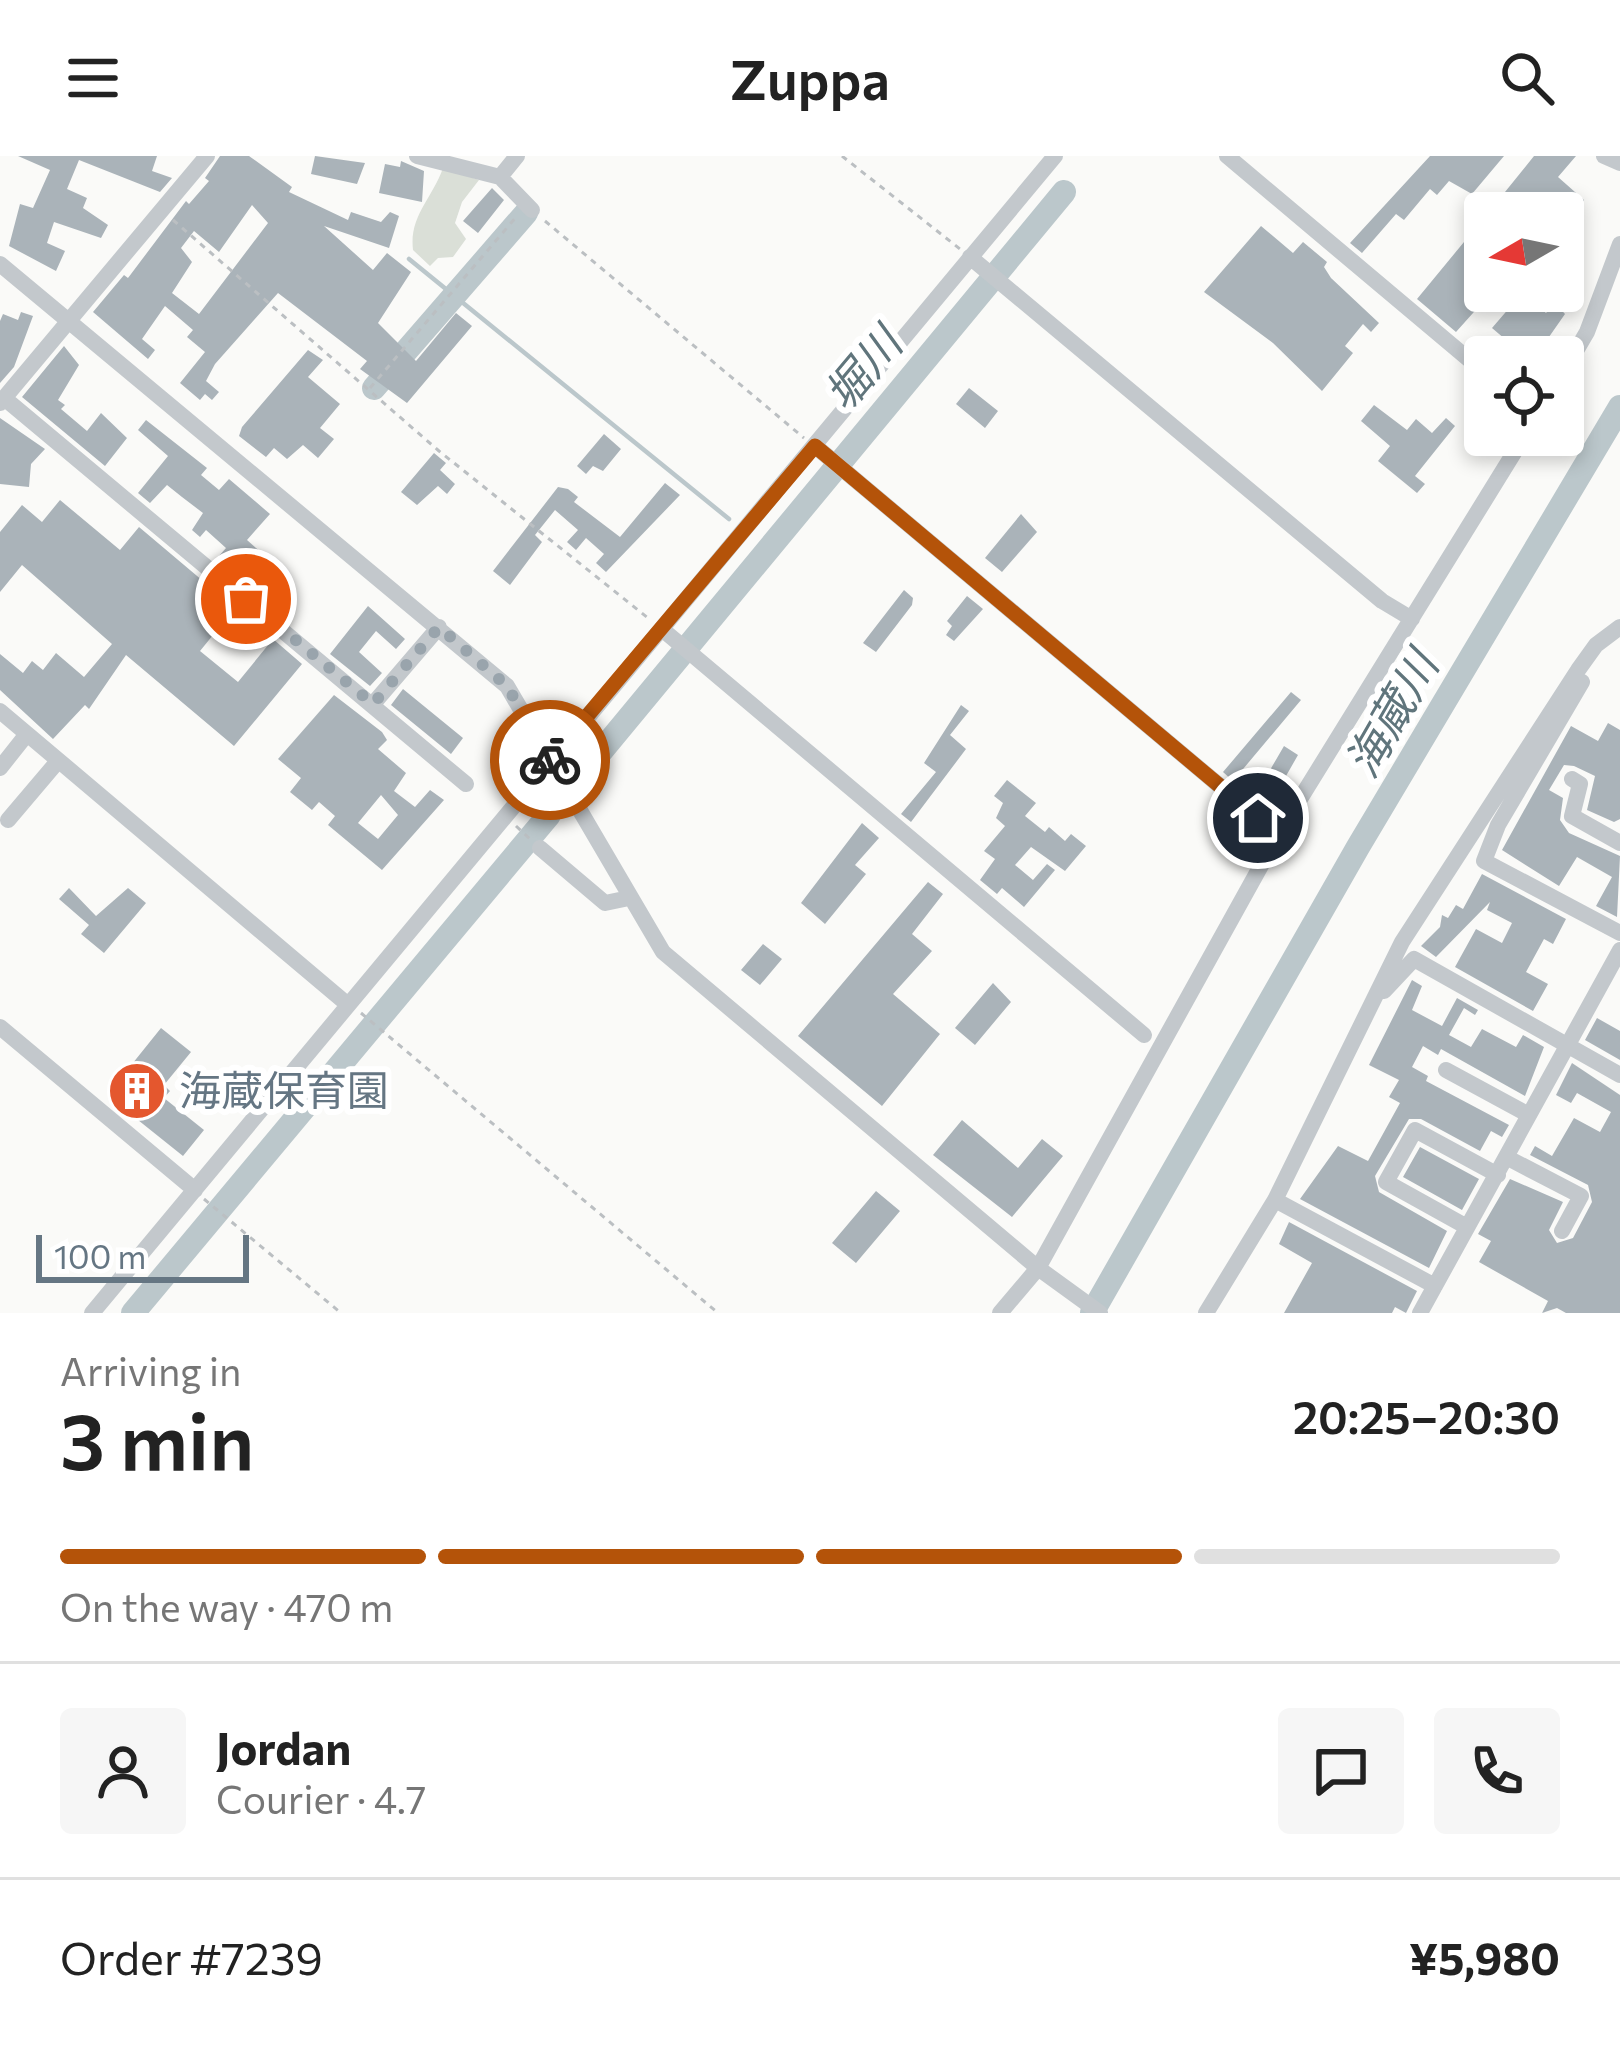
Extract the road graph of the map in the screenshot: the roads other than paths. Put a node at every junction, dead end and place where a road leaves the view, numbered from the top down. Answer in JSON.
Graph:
{"nodes":[{"id":1,"x":207,"y":156,"type":"edge"},
{"id":2,"x":417,"y":156,"type":"edge"},
{"id":3,"x":517,"y":156,"type":"edge"},
{"id":4,"x":1055,"y":156,"type":"edge"},
{"id":5,"x":1227,"y":156,"type":"edge"},
{"id":6,"x":1604,"y":156,"type":"edge"},
{"id":7,"x":1620,"y":163,"type":"edge"},
{"id":8,"x":500,"y":177,"type":"junction"},
{"id":9,"x":528,"y":210,"type":"road end"},
{"id":10,"x":1620,"y":244,"type":"edge"},
{"id":11,"x":978,"y":263,"type":"junction"},
{"id":12,"x":0,"y":266,"type":"edge"},
{"id":13,"x":68,"y":322,"type":"junction"},
{"id":14,"x":1584,"y":336,"type":"edge"},
{"id":15,"x":1464,"y":355,"type":"edge"},
{"id":16,"x":2,"y":398,"type":"edge"},
{"id":17,"x":820,"y":450,"type":"junction"},
{"id":18,"x":1512,"y":456,"type":"edge"},
{"id":19,"x":1412,"y":619,"type":"junction"},
{"id":20,"x":439,"y":627,"type":"junction"},
{"id":21,"x":1620,"y":627,"type":"edge"},
{"id":22,"x":666,"y":634,"type":"junction"},
{"id":23,"x":1578,"y":670,"type":"junction"},
{"id":24,"x":373,"y":704,"type":"junction"},
{"id":25,"x":0,"y":711,"type":"edge"},
{"id":26,"x":27,"y":734,"type":"junction"},
{"id":27,"x":58,"y":760,"type":"junction"},
{"id":28,"x":550,"y":760,"type":"junction"},
{"id":29,"x":0,"y":768,"type":"edge"},
{"id":30,"x":1572,"y":779,"type":"dead end"},
{"id":31,"x":466,"y":784,"type":"dead end"},
{"id":32,"x":1258,"y":818,"type":"dead end"},
{"id":33,"x":8,"y":820,"type":"dead end"},
{"id":34,"x":1620,"y":843,"type":"edge"},
{"id":35,"x":540,"y":848,"type":"dead end"},
{"id":36,"x":629,"y":898,"type":"junction"},
{"id":37,"x":1620,"y":933,"type":"edge"},
{"id":38,"x":1620,"y":950,"type":"edge"},
{"id":39,"x":1380,"y":993,"type":"junction"},
{"id":40,"x":352,"y":1007,"type":"junction"},
{"id":41,"x":0,"y":1027,"type":"edge"},
{"id":42,"x":1144,"y":1035,"type":"dead end"},
{"id":43,"x":1566,"y":1046,"type":"junction"},
{"id":44,"x":1446,"y":1070,"type":"dead end"},
{"id":45,"x":1620,"y":1075,"type":"edge"},
{"id":46,"x":1528,"y":1115,"type":"junction"},
{"id":47,"x":1506,"y":1156,"type":"junction"},
{"id":48,"x":1498,"y":1175,"type":"junction"},
{"id":49,"x":199,"y":1194,"type":"junction"},
{"id":50,"x":1275,"y":1200,"type":"junction"},
{"id":51,"x":1467,"y":1227,"type":"junction"},
{"id":52,"x":1562,"y":1231,"type":"dead end"},
{"id":53,"x":1038,"y":1268,"type":"junction"},
{"id":54,"x":1435,"y":1286,"type":"junction"},
{"id":55,"x":92,"y":1313,"type":"edge"},
{"id":56,"x":1000,"y":1313,"type":"edge"},
{"id":57,"x":1100,"y":1313,"type":"edge"},
{"id":58,"x":1206,"y":1313,"type":"edge"},
{"id":59,"x":1420,"y":1313,"type":"edge"}],
"edges":[{"from":1,"to":13,"type":"street"},
{"from":2,"to":8,"type":"street"},
{"from":3,"to":8,"type":"street"},
{"from":4,"to":11,"type":"street"},
{"from":5,"to":15,"type":"street"},
{"from":6,"to":7,"type":"street"},
{"from":8,"to":9,"type":"street"},
{"from":10,"to":14,"type":"street"},
{"from":11,"to":17,"type":"street"},
{"from":11,"to":19,"type":"street"},
{"from":12,"to":13,"type":"street"},
{"from":13,"to":16,"type":"street"},
{"from":13,"to":20,"type":"street"},
{"from":16,"to":24,"type":"street"},
{"from":17,"to":22,"type":"street"},
{"from":17,"to":32,"type":"street"},
{"from":18,"to":19,"type":"street"},
{"from":19,"to":53,"type":"street"},
{"from":20,"to":24,"type":"street"},
{"from":20,"to":28,"type":"street"},
{"from":21,"to":23,"type":"street"},
{"from":22,"to":28,"type":"street"},
{"from":22,"to":42,"type":"street"},
{"from":23,"to":37,"type":"street"},
{"from":23,"to":39,"type":"street"},
{"from":24,"to":31,"type":"street"},
{"from":25,"to":26,"type":"street"},
{"from":26,"to":27,"type":"street"},
{"from":26,"to":29,"type":"street"},
{"from":27,"to":33,"type":"street"},
{"from":27,"to":40,"type":"street"},
{"from":28,"to":36,"type":"street"},
{"from":28,"to":40,"type":"street"},
{"from":30,"to":34,"type":"street"},
{"from":35,"to":36,"type":"street"},
{"from":36,"to":53,"type":"street"},
{"from":38,"to":43,"type":"street"},
{"from":39,"to":43,"type":"street"},
{"from":39,"to":50,"type":"street"},
{"from":40,"to":49,"type":"street"},
{"from":41,"to":49,"type":"street"},
{"from":43,"to":45,"type":"street"},
{"from":43,"to":46,"type":"street"},
{"from":44,"to":46,"type":"street"},
{"from":46,"to":47,"type":"street"},
{"from":47,"to":48,"type":"street"},
{"from":47,"to":52,"type":"street"},
{"from":48,"to":51,"type":"street"},
{"from":48,"to":51,"type":"street"},
{"from":49,"to":55,"type":"street"},
{"from":50,"to":54,"type":"street"},
{"from":50,"to":58,"type":"street"},
{"from":51,"to":54,"type":"street"},
{"from":53,"to":56,"type":"street"},
{"from":53,"to":57,"type":"street"},
{"from":54,"to":59,"type":"street"}]}
